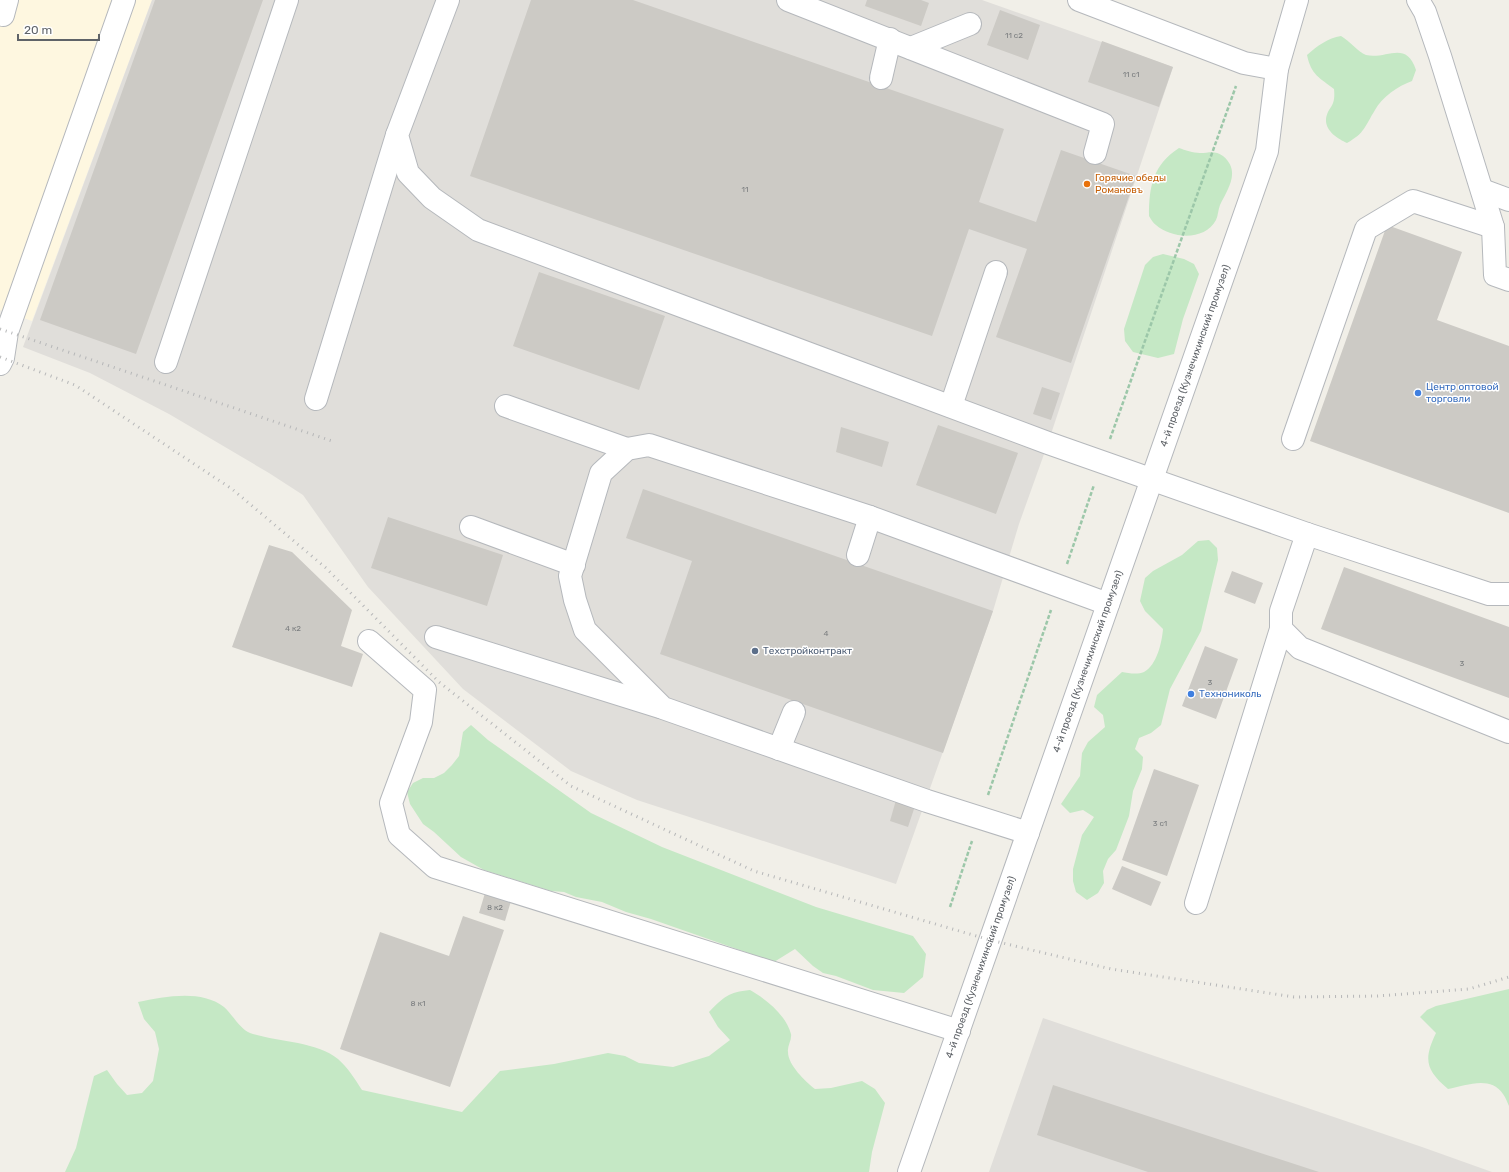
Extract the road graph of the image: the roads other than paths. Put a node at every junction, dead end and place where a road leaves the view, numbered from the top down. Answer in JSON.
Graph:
{"nodes":[{"id":1,"x":124,"y":0,"type":"edge"},
{"id":2,"x":287,"y":0,"type":"edge"},
{"id":3,"x":448,"y":0,"type":"edge"},
{"id":4,"x":788,"y":0,"type":"edge"},
{"id":5,"x":1079,"y":0,"type":"edge"},
{"id":6,"x":1297,"y":0,"type":"edge"},
{"id":7,"x":1418,"y":0,"type":"edge"},
{"id":8,"x":970,"y":24,"type":"dead end"},
{"id":9,"x":890,"y":39,"type":"junction"},
{"id":10,"x":911,"y":48,"type":"junction"},
{"id":11,"x":1277,"y":69,"type":"junction"},
{"id":12,"x":881,"y":78,"type":"dead end"},
{"id":13,"x":397,"y":135,"type":"junction"},
{"id":14,"x":1095,"y":154,"type":"dead end"},
{"id":15,"x":1482,"y":190,"type":"junction"},
{"id":16,"x":1509,"y":200,"type":"edge"},
{"id":17,"x":1493,"y":227,"type":"junction"},
{"id":18,"x":996,"y":272,"type":"dead end"},
{"id":19,"x":1509,"y":280,"type":"edge"},
{"id":20,"x":166,"y":362,"type":"dead end"},
{"id":21,"x":0,"y":364,"type":"edge"},
{"id":22,"x":316,"y":399,"type":"dead end"},
{"id":23,"x":506,"y":406,"type":"dead end"},
{"id":24,"x":951,"y":406,"type":"junction"},
{"id":25,"x":1293,"y":439,"type":"dead end"},
{"id":26,"x":627,"y":449,"type":"junction"},
{"id":27,"x":1152,"y":479,"type":"junction"},
{"id":28,"x":870,"y":517,"type":"junction"},
{"id":29,"x":471,"y":527,"type":"dead end"},
{"id":30,"x":1307,"y":534,"type":"junction"},
{"id":31,"x":858,"y":555,"type":"dead end"},
{"id":32,"x":574,"y":565,"type":"junction"},
{"id":33,"x":1509,"y":594,"type":"edge"},
{"id":34,"x":1108,"y":604,"type":"junction"},
{"id":35,"x":1281,"y":629,"type":"junction"},
{"id":36,"x":436,"y":637,"type":"dead end"},
{"id":37,"x":370,"y":641,"type":"dead end"},
{"id":38,"x":664,"y":708,"type":"junction"},
{"id":39,"x":794,"y":712,"type":"dead end"},
{"id":40,"x":1509,"y":732,"type":"edge"},
{"id":41,"x":780,"y":749,"type":"junction"},
{"id":42,"x":1028,"y":833,"type":"junction"},
{"id":43,"x":1196,"y":903,"type":"dead end"},
{"id":44,"x":959,"y":1031,"type":"junction"},
{"id":45,"x":909,"y":1172,"type":"edge"}],
"edges":[{"from":1,"to":21,"type":"street"},
{"from":2,"to":20,"type":"street"},
{"from":3,"to":13,"type":"street"},
{"from":4,"to":9,"type":"street"},
{"from":5,"to":11,"type":"street"},
{"from":6,"to":11,"type":"street","name":"4-й проезд (Кузнечихинский промузел)"},
{"from":7,"to":15,"type":"street"},
{"from":8,"to":10,"type":"street"},
{"from":9,"to":10,"type":"street"},
{"from":9,"to":12,"type":"street"},
{"from":10,"to":14,"type":"street"},
{"from":11,"to":27,"type":"street","name":"4-й проезд (Кузнечихинский промузел)"},
{"from":13,"to":22,"type":"street"},
{"from":13,"to":24,"type":"street"},
{"from":15,"to":16,"type":"street"},
{"from":15,"to":17,"type":"street"},
{"from":17,"to":19,"type":"street"},
{"from":17,"to":25,"type":"street"},
{"from":18,"to":24,"type":"street"},
{"from":23,"to":26,"type":"street"},
{"from":24,"to":27,"type":"street"},
{"from":26,"to":28,"type":"street"},
{"from":26,"to":32,"type":"street"},
{"from":27,"to":30,"type":"street"},
{"from":27,"to":34,"type":"street","name":"4-й проезд (Кузнечихинский промузел)"},
{"from":28,"to":31,"type":"street"},
{"from":28,"to":34,"type":"street"},
{"from":29,"to":32,"type":"street"},
{"from":30,"to":33,"type":"street"},
{"from":30,"to":35,"type":"street"},
{"from":32,"to":38,"type":"street"},
{"from":34,"to":42,"type":"street","name":"4-й проезд (Кузнечихинский промузел)"},
{"from":35,"to":40,"type":"street"},
{"from":35,"to":43,"type":"street"},
{"from":36,"to":38,"type":"street"},
{"from":37,"to":44,"type":"street"},
{"from":38,"to":41,"type":"street"},
{"from":39,"to":41,"type":"street"},
{"from":41,"to":42,"type":"street"},
{"from":42,"to":44,"type":"street","name":"4-й проезд (Кузнечихинский промузел)"},
{"from":44,"to":45,"type":"street","name":"4-й проезд (Кузнечихинский промузел)"}]}
